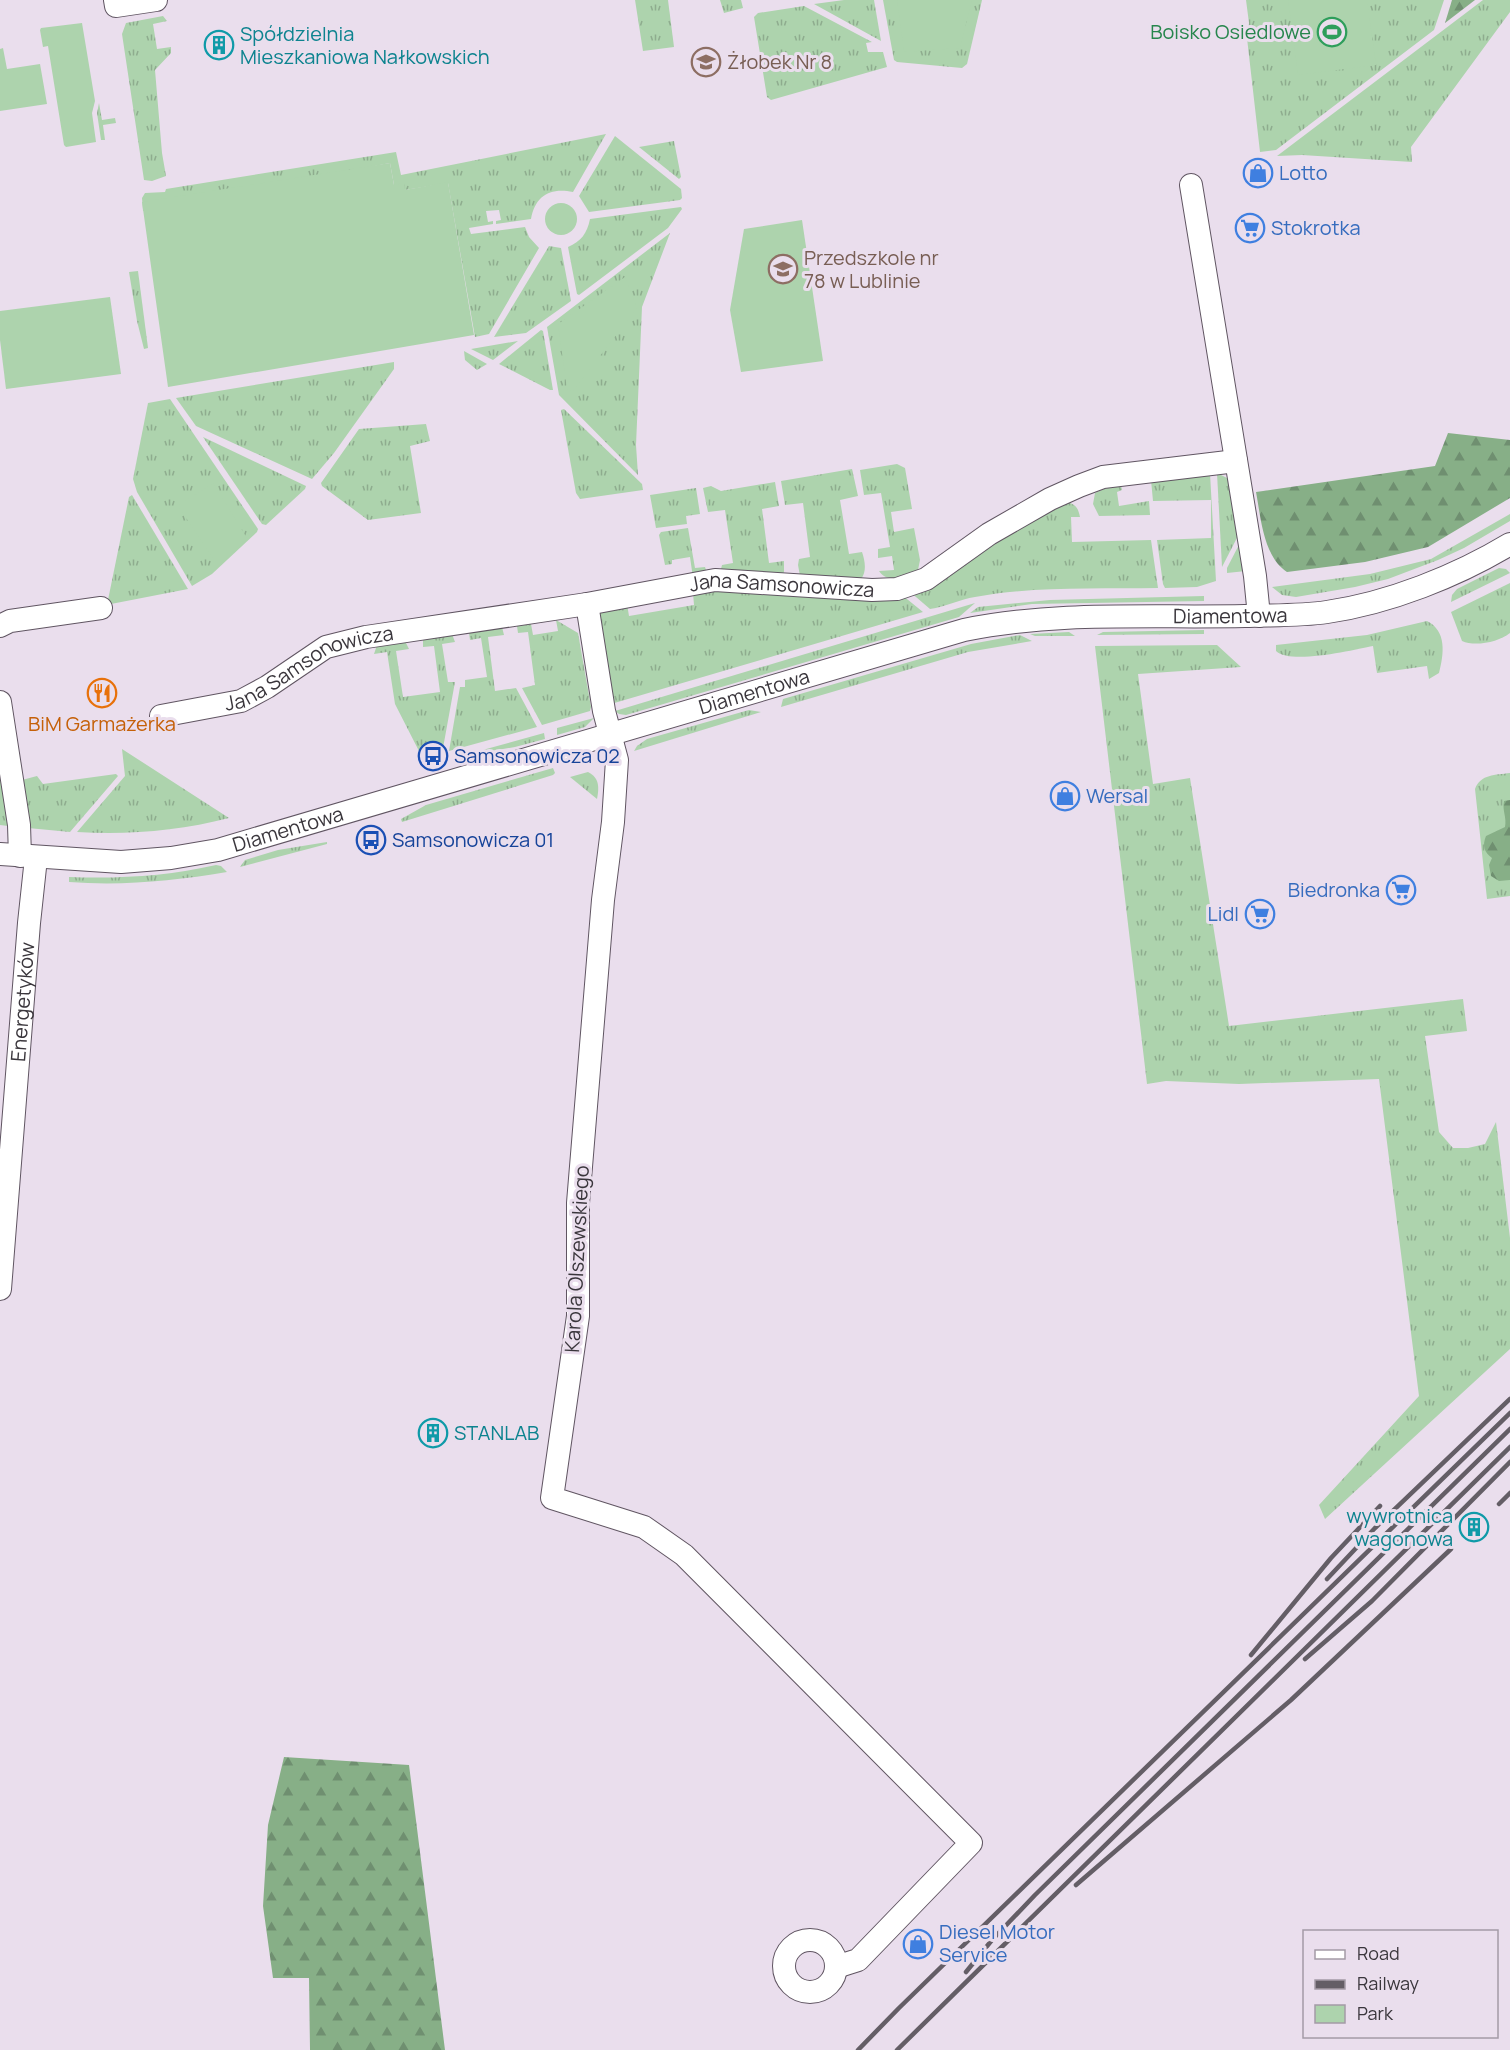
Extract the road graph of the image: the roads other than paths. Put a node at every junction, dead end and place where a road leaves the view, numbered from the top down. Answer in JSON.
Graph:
{"nodes":[{"id":1,"x":156,"y":0,"type":"edge"},
{"id":2,"x":116,"y":3,"type":"edge"},
{"id":3,"x":1191,"y":185,"type":"dead end"},
{"id":4,"x":1236,"y":461,"type":"junction"},
{"id":5,"x":1510,"y":544,"type":"edge"},
{"id":6,"x":587,"y":604,"type":"junction"},
{"id":7,"x":101,"y":608,"type":"dead end"},
{"id":8,"x":1259,"y":616,"type":"junction"},
{"id":9,"x":0,"y":626,"type":"edge"},
{"id":10,"x":0,"y":702,"type":"edge"},
{"id":11,"x":161,"y":716,"type":"dead end"},
{"id":12,"x":610,"y":735,"type":"junction"},
{"id":13,"x":19,"y":856,"type":"edge"},
{"id":14,"x":0,"y":1289,"type":"edge"},
{"id":15,"x":836,"y":1967,"type":"dead end"}],
"edges":[{"from":1,"to":2,"type":"street"},
{"from":3,"to":4,"type":"street"},
{"from":4,"to":6,"type":"street","name":"Jana Samsonowicza"},
{"from":4,"to":8,"type":"street"},
{"from":5,"to":8,"type":"street","name":"Diamentowa"},
{"from":6,"to":11,"type":"street","name":"Jana Samsonowicza"},
{"from":6,"to":12,"type":"street"},
{"from":7,"to":9,"type":"street"},
{"from":8,"to":12,"type":"street","name":"Diamentowa"},
{"from":10,"to":13,"type":"street","name":"Energetyków"},
{"from":12,"to":13,"type":"street","name":"Diamentowa"},
{"from":12,"to":15,"type":"street","name":"Karola Olszewskiego"},
{"from":13,"to":14,"type":"street","name":"Energetyków"}]}
